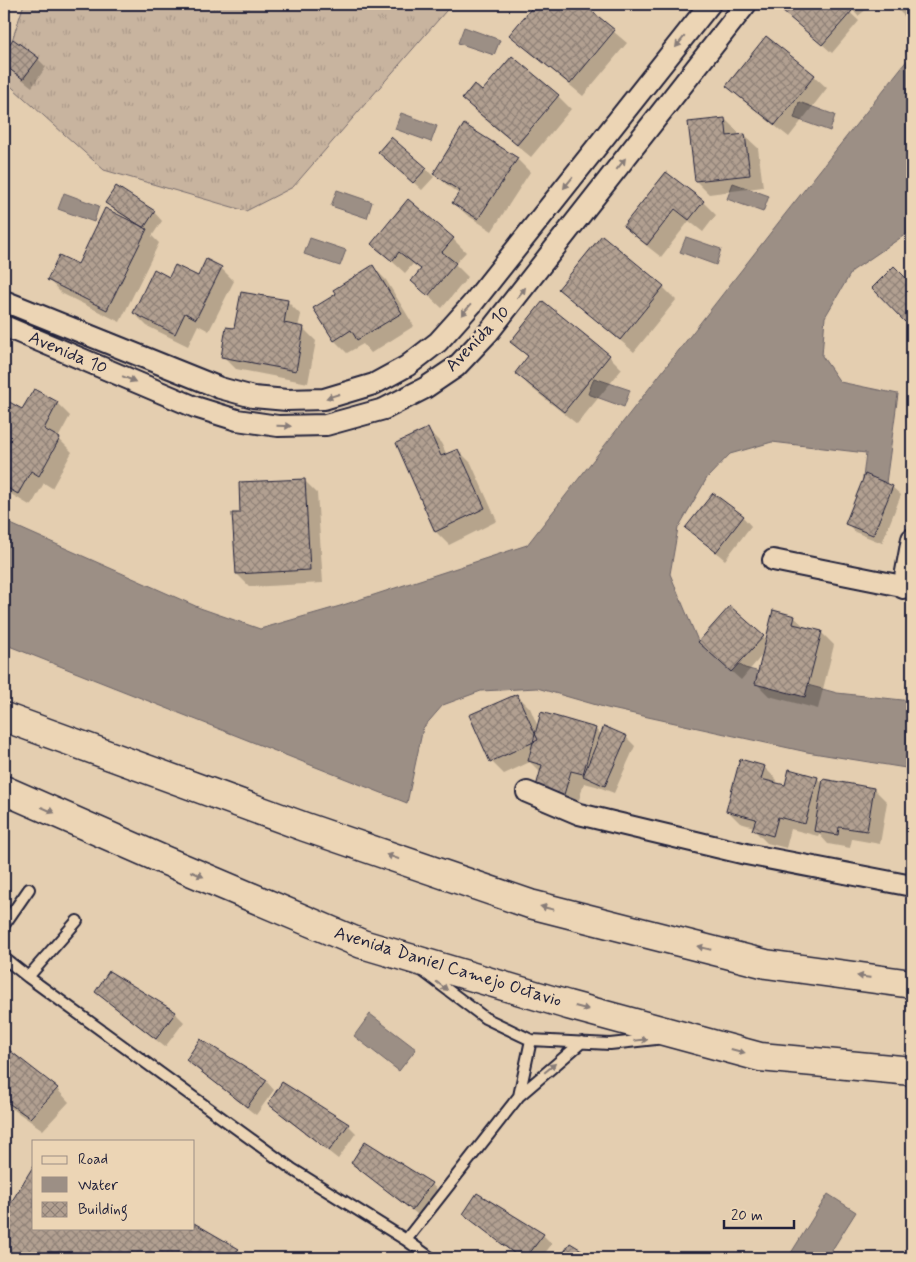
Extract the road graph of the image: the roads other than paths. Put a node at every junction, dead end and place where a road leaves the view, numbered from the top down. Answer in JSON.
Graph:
{"nodes":[{"id":1,"x":710,"y":4,"type":"edge"},
{"id":2,"x":746,"y":4,"type":"edge"},
{"id":3,"x":510,"y":255,"type":"junction"},
{"id":4,"x":535,"y":275,"type":"junction"},
{"id":5,"x":4,"y":301,"type":"edge"},
{"id":6,"x":4,"y":326,"type":"edge"},
{"id":7,"x":114,"y":346,"type":"junction"},
{"id":8,"x":105,"y":369,"type":"junction"},
{"id":9,"x":912,"y":539,"type":"edge"},
{"id":10,"x":773,"y":560,"type":"dead end"},
{"id":11,"x":908,"y":588,"type":"edge"},
{"id":12,"x":4,"y":716,"type":"edge"},
{"id":13,"x":4,"y":790,"type":"edge"},
{"id":14,"x":527,"y":792,"type":"dead end"},
{"id":15,"x":912,"y":886,"type":"edge"},
{"id":16,"x":29,"y":889,"type":"dead end"},
{"id":17,"x":77,"y":921,"type":"dead end"},
{"id":18,"x":4,"y":925,"type":"edge"},
{"id":19,"x":404,"y":956,"type":"junction"},
{"id":20,"x":4,"y":958,"type":"edge"},
{"id":21,"x":28,"y":977,"type":"junction"},
{"id":22,"x":912,"y":984,"type":"edge"},
{"id":23,"x":683,"y":1036,"type":"junction"},
{"id":24,"x":531,"y":1040,"type":"junction"},
{"id":25,"x":582,"y":1042,"type":"junction"},
{"id":26,"x":912,"y":1071,"type":"edge"},
{"id":27,"x":518,"y":1096,"type":"junction"},
{"id":28,"x":406,"y":1240,"type":"junction"},
{"id":29,"x":431,"y":1258,"type":"edge"}],
"edges":[{"from":1,"to":3,"type":"street","name":"Avenida 10","one_way":true},
{"from":4,"to":2,"type":"street","name":"Avenida 10","one_way":true},
{"from":3,"to":4,"type":"street"},
{"from":3,"to":7,"type":"street","name":"Avenida 10","one_way":true},
{"from":8,"to":4,"type":"street","name":"Avenida 10","one_way":true},
{"from":5,"to":7,"type":"street","name":"Avenida 10"},
{"from":6,"to":8,"type":"street","name":"Avenida 10"},
{"from":7,"to":8,"type":"street"},
{"from":9,"to":11,"type":"street"},
{"from":10,"to":11,"type":"street"},
{"from":22,"to":12,"type":"main road","one_way":true},
{"from":13,"to":19,"type":"main road","name":"Avenida Daniel Camejo Octavio","one_way":true},
{"from":14,"to":15,"type":"street"},
{"from":16,"to":18,"type":"lane"},
{"from":17,"to":21,"type":"lane"},
{"from":19,"to":23,"type":"main road","name":"Avenida Daniel Camejo Octavio","one_way":true},
{"from":19,"to":24,"type":"lane","one_way":true},
{"from":20,"to":21,"type":"lane"},
{"from":21,"to":28,"type":"lane"},
{"from":25,"to":23,"type":"lane","one_way":true},
{"from":23,"to":26,"type":"main road","name":"Avenida Daniel Camejo Octavio","one_way":true},
{"from":24,"to":25,"type":"lane"},
{"from":24,"to":27,"type":"lane"},
{"from":27,"to":25,"type":"lane","one_way":true},
{"from":27,"to":28,"type":"lane"},
{"from":28,"to":29,"type":"lane"}]}
